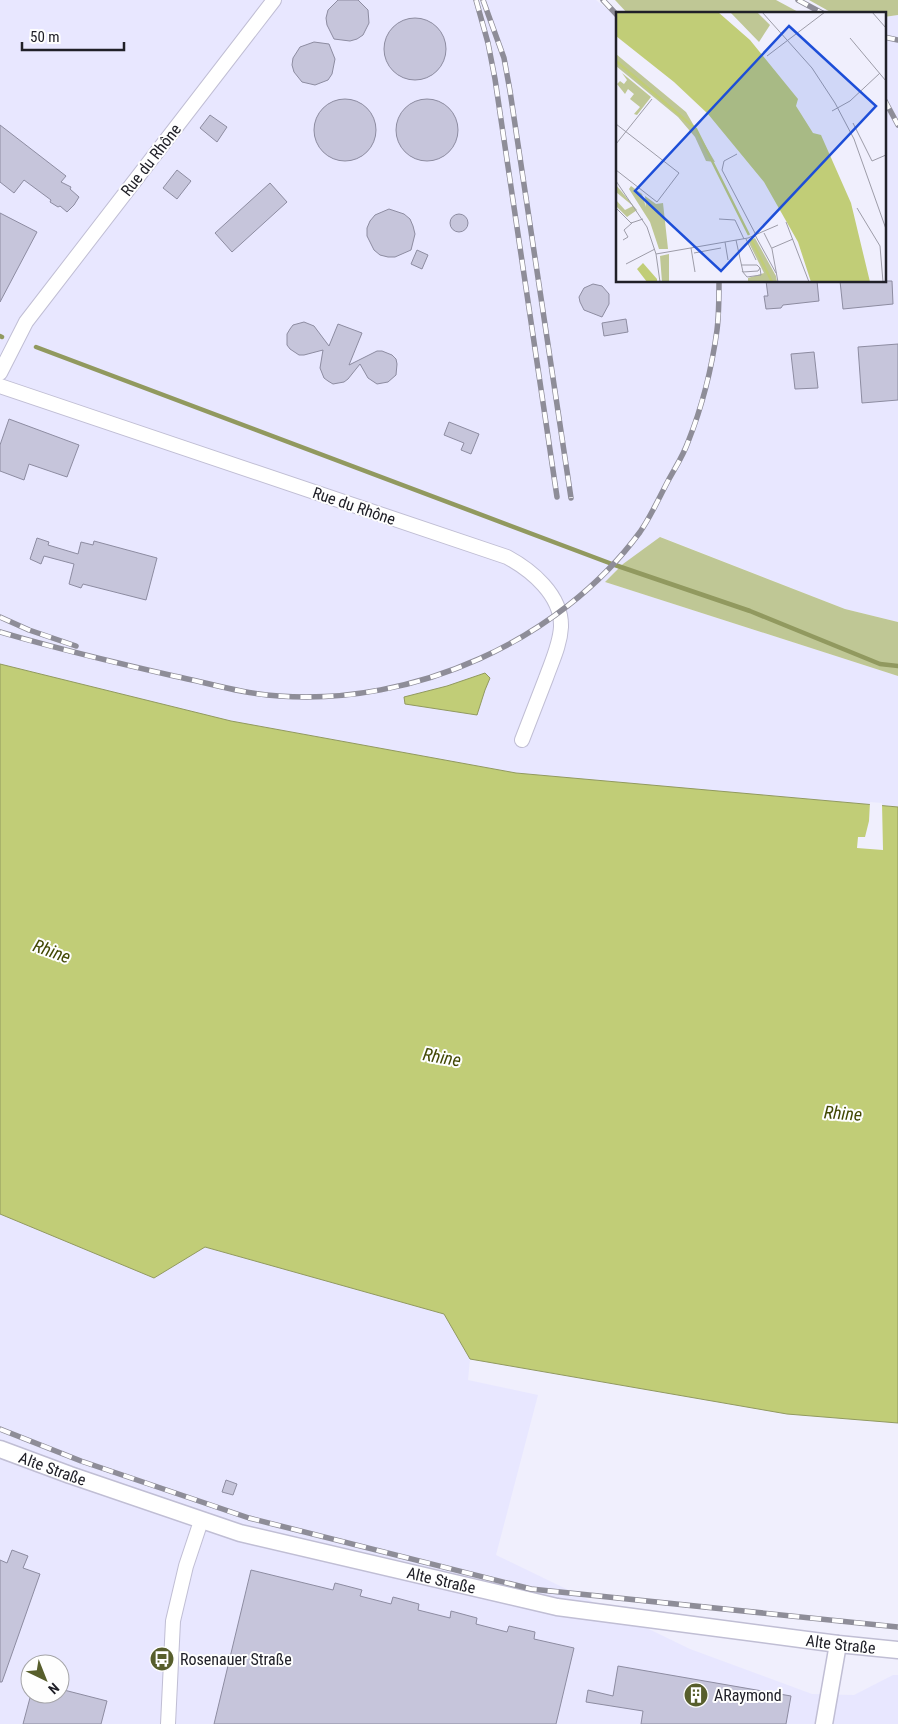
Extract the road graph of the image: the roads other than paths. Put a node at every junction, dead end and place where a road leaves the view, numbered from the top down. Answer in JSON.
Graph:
{"nodes":[{"id":1,"x":274,"y":0,"type":"edge"},
{"id":2,"x":0,"y":373,"type":"edge"},
{"id":3,"x":0,"y":386,"type":"edge"},
{"id":4,"x":522,"y":740,"type":"dead end"},
{"id":5,"x":0,"y":1449,"type":"edge"},
{"id":6,"x":201,"y":1521,"type":"junction"},
{"id":7,"x":838,"y":1644,"type":"junction"},
{"id":8,"x":898,"y":1650,"type":"edge"},
{"id":9,"x":168,"y":1724,"type":"edge"},
{"id":10,"x":824,"y":1724,"type":"edge"}],
"edges":[{"from":1,"to":2,"type":"street","name":"Rue du Rhône"},
{"from":3,"to":4,"type":"street","name":"Rue du Rhône"},
{"from":5,"to":6,"type":"street","name":"Alte Straße"},
{"from":6,"to":7,"type":"street","name":"Alte Straße"},
{"from":6,"to":9,"type":"street"},
{"from":7,"to":8,"type":"street","name":"Alte Straße"},
{"from":7,"to":10,"type":"street"}]}
